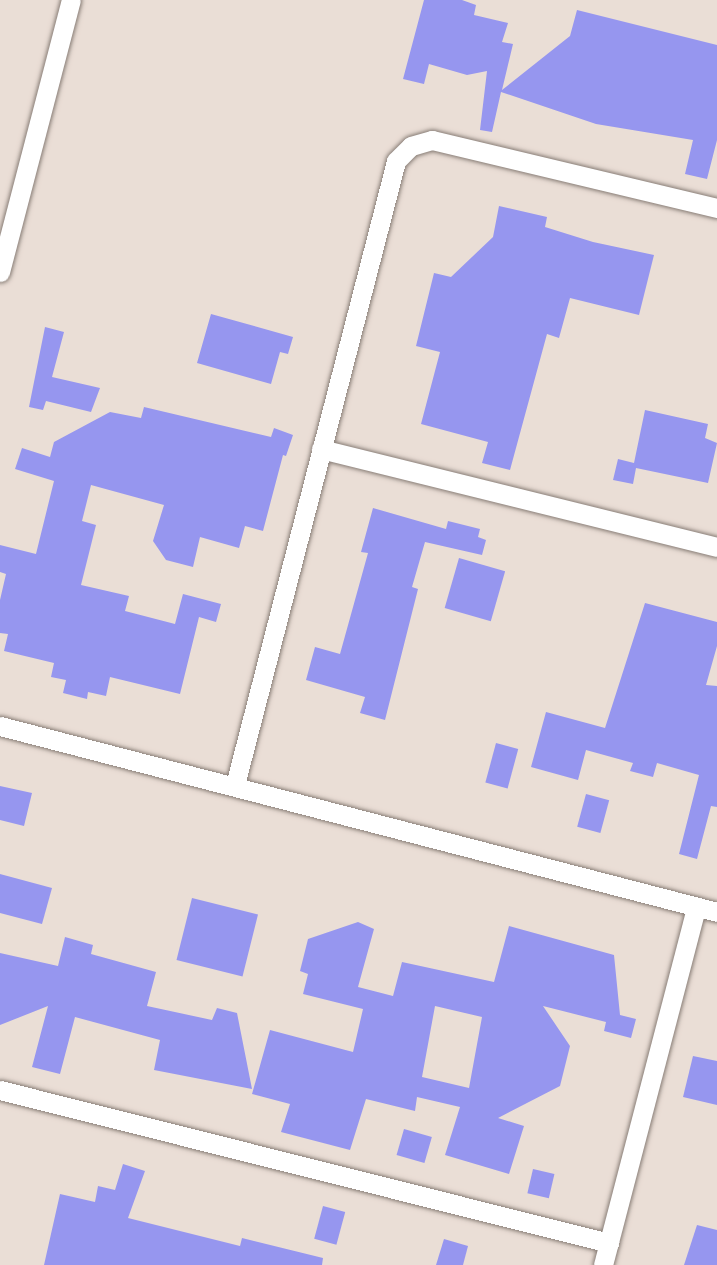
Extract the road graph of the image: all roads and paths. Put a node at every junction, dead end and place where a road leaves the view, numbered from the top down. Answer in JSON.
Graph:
{"nodes":[{"id":1,"x":71,"y":0,"type":"edge"},
{"id":2,"x":717,"y":208,"type":"edge"},
{"id":3,"x":0,"y":272,"type":"edge"},
{"id":4,"x":321,"y":449,"type":"junction"},
{"id":5,"x":717,"y":547,"type":"edge"},
{"id":6,"x":0,"y":726,"type":"edge"},
{"id":7,"x":235,"y":785,"type":"junction"},
{"id":8,"x":696,"y":906,"type":"junction"},
{"id":9,"x":717,"y":912,"type":"edge"},
{"id":10,"x":0,"y":1090,"type":"edge"},
{"id":11,"x":609,"y":1243,"type":"junction"},
{"id":12,"x":603,"y":1265,"type":"edge"}],
"edges":[{"from":1,"to":3,"type":"street"},
{"from":2,"to":4,"type":"street"},
{"from":4,"to":5,"type":"street"},
{"from":4,"to":7,"type":"street"},
{"from":6,"to":7,"type":"street"},
{"from":7,"to":8,"type":"street"},
{"from":8,"to":9,"type":"street"},
{"from":8,"to":11,"type":"street"},
{"from":10,"to":11,"type":"street"},
{"from":11,"to":12,"type":"street"}]}
